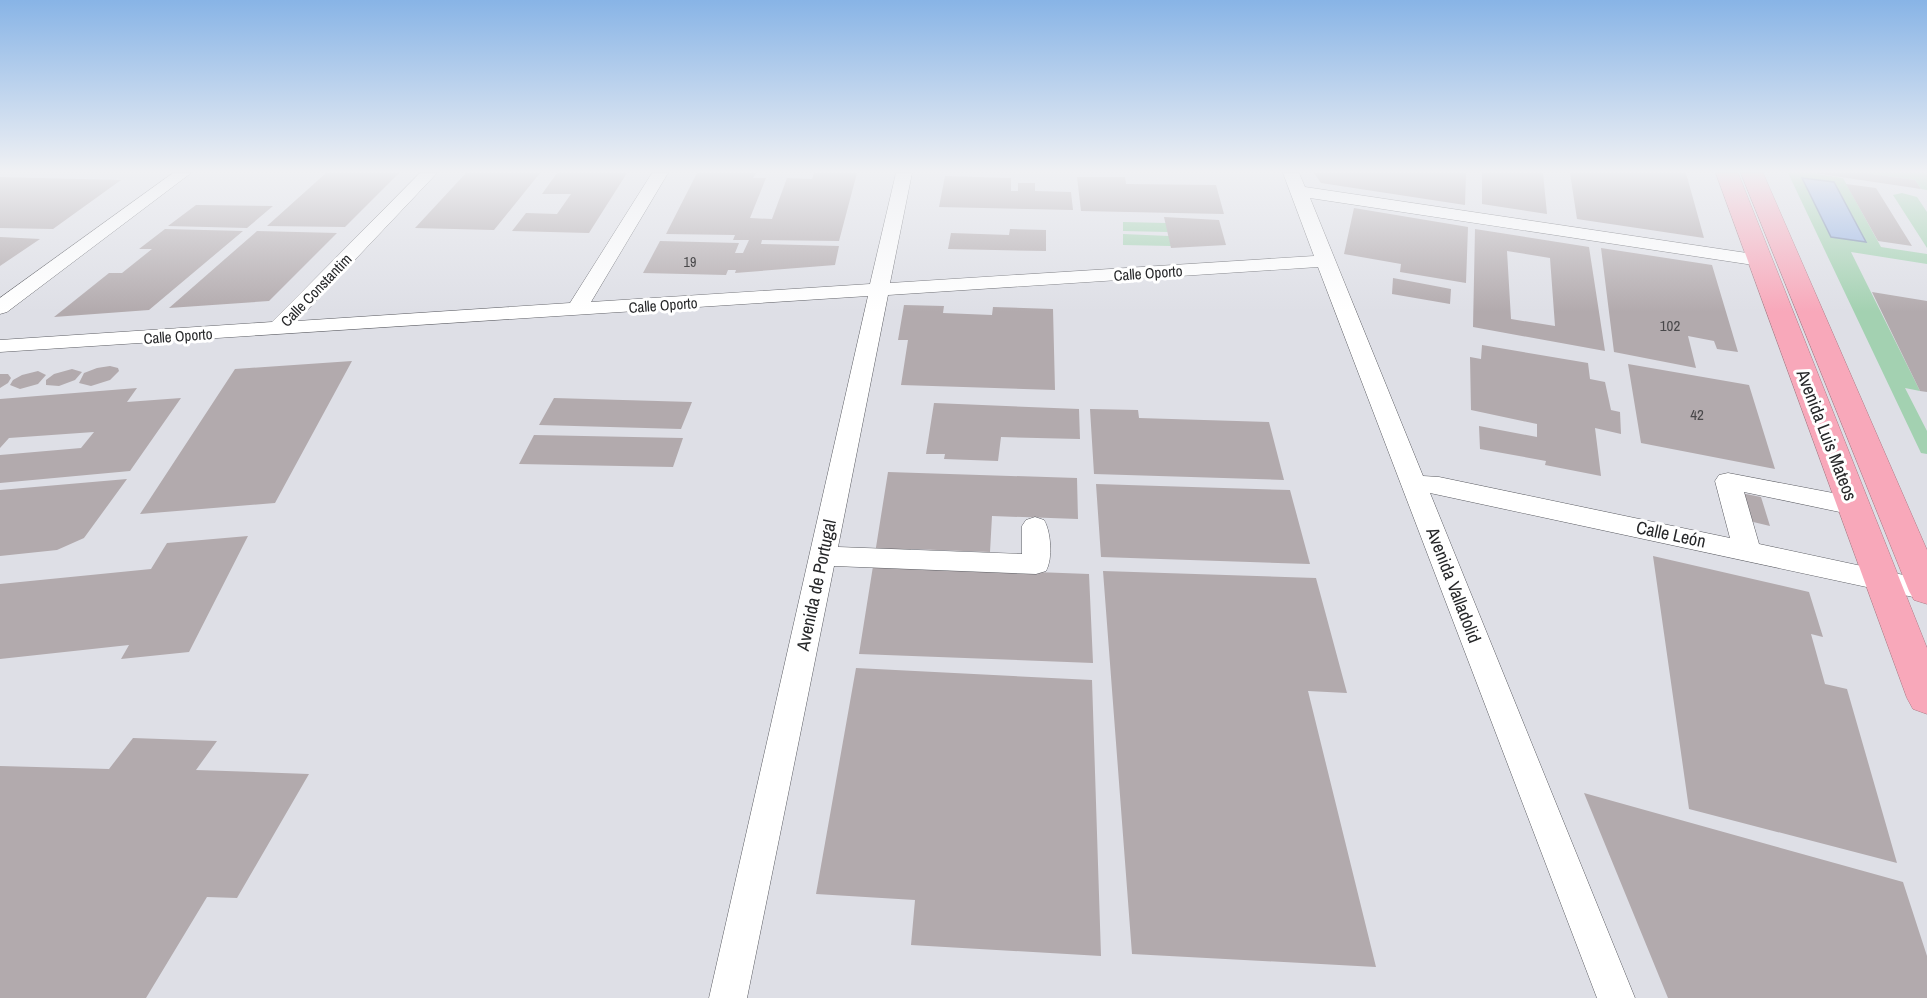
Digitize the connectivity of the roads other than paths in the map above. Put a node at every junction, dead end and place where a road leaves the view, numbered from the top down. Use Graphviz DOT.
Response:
graph roads {
  1 [pos="120,220"];
  2 [pos="384,220"];
  3 [pos="631,220"];
  4 [pos="894,220"];
  5 [pos="1309,220"];
  6 [pos="1518,220"];
  7 [pos="1745,220"];
  8 [pos="1772,220"];
  9 [pos="1760,260"];
  10 [pos="1326,261"];
  11 [pos="878,291"];
  12 [pos="0,308"];
  13 [pos="576,310"];
  14 [pos="277,329"];
  15 [pos="0,346"];
  16 [pos="1414,484"];
  17 [pos="1854,506"];
  18 [pos="1035,526"];
  19 [pos="1747,550"];
  20 [pos="822,556"];
  21 [pos="1882,580"];
  22 [pos="1927,590"];
  23 [pos="1927,698"];
  24 [pos="728,998"];
  25 [pos="1616,998"];
  1 -- 12 [label="street"];
  2 -- 14 [label="street, Calle Constantim"];
  3 -- 13 [label="street"];
  4 -- 11 [label="street, Avenida de Portugal"];
  5 -- 10 [label="street, Avenida Valladolid"];
  6 -- 9 [label="street"];
  7 -- 9 [label="highway, Avenida Luis Mateos"];
  8 -- 22 [label="highway, Avenida Luis Mateos"];
  9 -- 17 [label="highway, Avenida Luis Mateos"];
  10 -- 11 [label="street, Calle Oporto"];
  10 -- 16 [label="street, Avenida Valladolid"];
  11 -- 13 [label="street, Calle Oporto"];
  11 -- 20 [label="street, Avenida de Portugal"];
  13 -- 14 [label="street, Calle Oporto"];
  14 -- 15 [label="street, Calle Oporto"];
  16 -- 19 [label="street, Calle León"];
  16 -- 25 [label="street, Avenida Valladolid"];
  17 -- 19 [label="street"];
  17 -- 21 [label="highway, Avenida Luis Mateos"];
  18 -- 20 [label="street"];
  19 -- 21 [label="street, Calle León"];
  20 -- 24 [label="street, Avenida de Portugal"];
  21 -- 22 [label="street, Calle León"];
  21 -- 23 [label="highway, Avenida Luis Mateos"];
}
